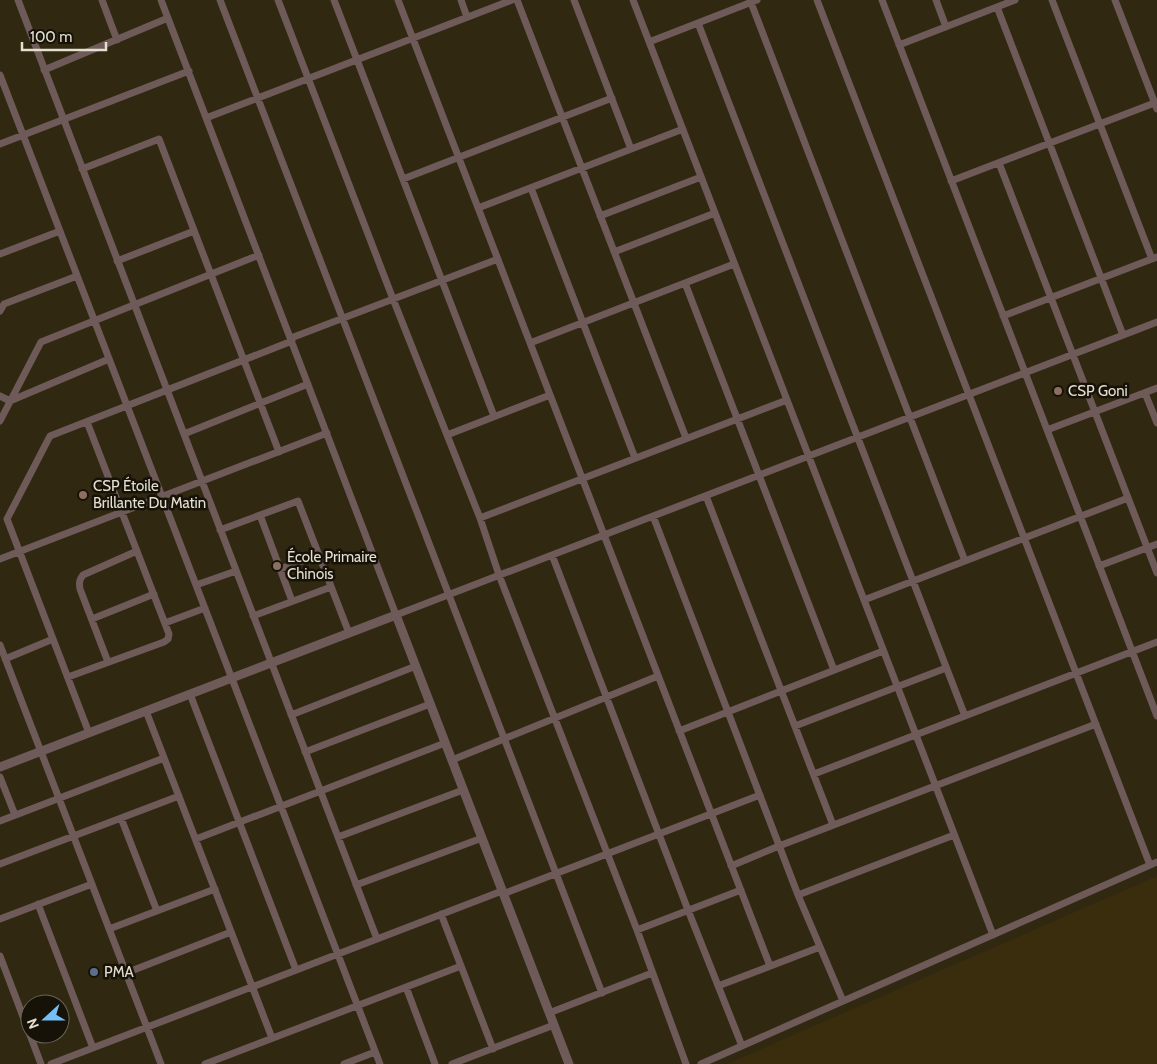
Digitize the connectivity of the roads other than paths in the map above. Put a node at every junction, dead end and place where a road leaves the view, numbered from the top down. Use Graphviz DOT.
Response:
graph roads {
  1 [pos="18,0"];
  2 [pos="102,0"];
  3 [pos="162,0"];
  4 [pos="220,0"];
  5 [pos="278,0"];
  6 [pos="334,0"];
  7 [pos="398,0"];
  8 [pos="461,0"];
  9 [pos="512,0"];
  10 [pos="517,0"];
  11 [pos="574,0"];
  12 [pos="633,0"];
  13 [pos="817,0"];
  14 [pos="882,0"];
  15 [pos="936,0"];
  16 [pos="1015,0"];
  17 [pos="1052,0"];
  18 [pos="1115,0"];
  19 [pos="752,1"];
  20 [pos="997,7"];
  21 [pos="467,17"];
  22 [pos="168,18"];
  23 [pos="698,23"];
  24 [pos="946,26"];
  25 [pos="413,38"];
  26 [pos="117,40"];
  27 [pos="649,42"];
  28 [pos="899,45"];
  29 [pos="357,60"];
  30 [pos="44,70"];
  31 [pos="189,72"];
  32 [pos="0,75"];
  33 [pos="308,78"];
  34 [pos="258,98"];
  35 [pos="612,98"];
  36 [pos="1156,105"];
  37 [pos="562,117"];
  38 [pos="206,118"];
  39 [pos="63,120"];
  40 [pos="1100,124"];
  41 [pos="683,129"];
  42 [pos="23,136"];
  43 [pos="0,144"];
  44 [pos="1050,144"];
  45 [pos="631,149"];
  46 [pos="459,157"];
  47 [pos="999,163"];
  48 [pos="582,168"];
  49 [pos="82,169"];
  50 [pos="701,177"];
  51 [pos="403,178"];
  52 [pos="951,181"];
  53 [pos="531,188"];
  54 [pos="478,208"];
  55 [pos="715,213"];
  56 [pos="600,216"];
  57 [pos="60,231"];
  58 [pos="194,231"];
  59 [pos="614,252"];
  60 [pos="0,254"];
  61 [pos="259,255"];
  62 [pos="1154,258"];
  63 [pos="498,259"];
  64 [pos="117,261"];
  65 [pos="734,264"];
  66 [pos="211,274"];
  67 [pos="77,276"];
  68 [pos="1102,279"];
  69 [pos="442,280"];
  70 [pos="685,283"];
  71 [pos="1051,298"];
  72 [pos="393,299"];
  73 [pos="634,303"];
  74 [pos="134,304"];
  75 [pos="0,311"];
  76 [pos="1003,316"];
  77 [pos="343,318"];
  78 [pos="94,320"];
  79 [pos="1157,322"];
  80 [pos="583,323"];
  81 [pos="1123,335"];
  82 [pos="291,340"];
  83 [pos="530,343"];
  84 [pos="1073,355"];
  85 [pos="109,359"];
  86 [pos="244,361"];
  87 [pos="1025,373"];
  88 [pos="308,384"];
  89 [pos="1157,388"];
  90 [pos="167,391"];
  91 [pos="1145,393"];
  92 [pos="550,395"];
  93 [pos="969,395"];
  94 [pos="0,396"];
  95 [pos="786,400"];
  96 [pos="10,401"];
  97 [pos="260,403"];
  98 [pos="127,406"];
  99 [pos="1095,412"];
  100 [pos="494,416"];
  101 [pos="910,417"];
  102 [pos="737,419"];
  103 [pos="0,421"];
  104 [pos="87,422"];
  105 [pos="1157,423"];
  106 [pos="1047,430"];
  107 [pos="327,433"];
  108 [pos="184,434"];
  109 [pos="447,435"];
  110 [pos="686,438"];
  111 [pos="857,438"];
  112 [pos="279,452"];
  113 [pos="808,456"];
  114 [pos="635,458"];
  115 [pos="759,476"];
  116 [pos="582,478"];
  117 [pos="202,481"];
  118 [pos="706,496"];
  119 [pos="162,497"];
  120 [pos="1128,498"];
  121 [pos="122,512"];
  122 [pos="260,515"];
  123 [pos="653,516"];
  124 [pos="1080,517"];
  125 [pos="480,518"];
  126 [pos="220,530"];
  127 [pos="604,535"];
  128 [pos="1024,538"];
  129 [pos="1157,544"];
  130 [pos="1147,547"];
  131 [pos="20,551"];
  132 [pos="137,551"];
  133 [pos="319,555"];
  134 [pos="552,555"];
  135 [pos="0,559"];
  136 [pos="965,561"];
  137 [pos="1099,566"];
  138 [pos="280,569"];
  139 [pos="236,570"];
  140 [pos="1157,573"];
  141 [pos="499,575"];
  142 [pos="912,581"];
  143 [pos="196,585"];
  144 [pos="331,587"];
  145 [pos="154,594"];
  146 [pos="449,595"];
  147 [pos="864,600"];
  148 [pos="292,601"];
  149 [pos="205,608"];
  150 [pos="396,615"];
  151 [pos="253,616"];
  152 [pos="92,619"];
  153 [pos="165,623"];
  154 [pos="349,633"];
  155 [pos="53,639"];
  156 [pos="1157,642"];
  157 [pos="0,645"];
  158 [pos="883,651"];
  159 [pos="1132,652"];
  160 [pos="5,660"];
  161 [pos="108,662"];
  162 [pos="271,663"];
  163 [pos="416,666"];
  164 [pos="946,668"];
  165 [pos="834,670"];
  166 [pos="1076,673"];
  167 [pos="658,676"];
  168 [pos="68,677"];
  169 [pos="232,678"];
  170 [pos="897,687"];
  171 [pos="781,690"];
  172 [pos="190,694"];
  173 [pos="606,697"];
  174 [pos="1154,702"];
  175 [pos="430,704"];
  176 [pos="146,711"];
  177 [pos="728,711"];
  178 [pos="291,715"];
  179 [pos="964,716"];
  180 [pos="1157,716"];
  181 [pos="554,718"];
  182 [pos="1096,724"];
  183 [pos="795,726"];
  184 [pos="679,731"];
  185 [pos="89,733"];
  186 [pos="916,735"];
  187 [pos="504,738"];
  188 [pos="445,743"];
  189 [pos="41,752"];
  190 [pos="305,752"];
  191 [pos="164,758"];
  192 [pos="452,760"];
  193 [pos="0,767"];
  194 [pos="814,774"];
  195 [pos="0,777"];
  196 [pos="935,786"];
  197 [pos="464,790"];
  198 [pos="320,791"];
  199 [pos="760,795"];
  200 [pos="179,796"];
  201 [pos="59,798"];
  202 [pos="281,806"];
  203 [pos="711,814"];
  204 [pos="15,815"];
  205 [pos="122,818"];
  206 [pos="0,821"];
  207 [pos="239,823"];
  208 [pos="833,825"];
  209 [pos="659,834"];
  210 [pos="954,835"];
  211 [pos="73,836"];
  212 [pos="338,837"];
  213 [pos="482,838"];
  214 [pos="196,839"];
  215 [pos="779,846"];
  216 [pos="608,854"];
  217 [pos="0,864"];
  218 [pos="1154,864"];
  219 [pos="732,866"];
  220 [pos="556,874"];
  221 [pos="92,884"];
  222 [pos="356,885"];
  223 [pos="215,889"];
  224 [pos="740,890"];
  225 [pos="503,892"];
  226 [pos="798,895"];
  227 [pos="38,904"];
  228 [pos="688,910"];
  229 [pos="157,911"];
  230 [pos="440,914"];
  231 [pos="0,919"];
  232 [pos="109,930"];
  233 [pos="637,930"];
  234 [pos="231,932"];
  235 [pos="992,935"];
  236 [pos="377,939"];
  237 [pos="820,946"];
  238 [pos="338,954"];
  239 [pos="0,956"];
  240 [pos="461,966"];
  241 [pos="770,966"];
  242 [pos="296,970"];
  243 [pos="3,972"];
  244 [pos="126,973"];
  245 [pos="652,973"];
  246 [pos="718,986"];
  247 [pos="252,987"];
  248 [pos="406,987"];
  249 [pos="602,993"];
  250 [pos="843,1001"];
  251 [pos="358,1006"];
  252 [pos="549,1013"];
  253 [pos="554,1025"];
  254 [pos="147,1027"];
  255 [pos="272,1038"];
  256 [pos="742,1046"];
  257 [pos="93,1048"];
  258 [pos="493,1049"];
  259 [pos="375,1052"];
  260 [pos="216,1062"];
  261 [pos="41,1064"];
  262 [pos="51,1064"];
  263 [pos="161,1064"];
  264 [pos="205,1064"];
  265 [pos="344,1064"];
  266 [pos="380,1064"];
  267 [pos="435,1064"];
  268 [pos="452,1064"];
  269 [pos="569,1064"];
  270 [pos="686,1064"];
  271 [pos="701,1064"];
  1 -- 30 [label="street"];
  2 -- 26 [label="street"];
  3 -- 22 [label="street"];
  4 -- 34 [label="street"];
  5 -- 33 [label="street"];
  6 -- 29 [label="street"];
  7 -- 25 [label="street"];
  8 -- 21 [label="street"];
  9 -- 21 [label="street"];
  10 -- 37 [label="street"];
  11 -- 35 [label="street"];
  12 -- 27 [label="street"];
  13 -- 93 [label="street"];
  14 -- 28 [label="street"];
  15 -- 24 [label="street"];
  16 -- 20 [label="street"];
  17 -- 40 [label="street"];
  18 -- 36 [label="street"];
  19 -- 23 [label="street"];
  19 -- 101 [label="street"];
  20 -- 24 [label="street"];
  20 -- 44 [label="street"];
  21 -- 25 [label="street"];
  22 -- 26 [label="street"];
  22 -- 31 [label="street"];
  23 -- 27 [label="street"];
  23 -- 111 [label="street"];
  24 -- 28 [label="street"];
  25 -- 29 [label="street"];
  25 -- 46 [label="street"];
  26 -- 30 [label="street"];
  27 -- 41 [label="street"];
  28 -- 52 [label="street"];
  29 -- 33 [label="street"];
  29 -- 51 [label="street"];
  30 -- 39 [label="street"];
  31 -- 38 [label="street"];
  31 -- 39 [label="street"];
  32 -- 42 [label="street"];
  33 -- 34 [label="street"];
  33 -- 72 [label="street"];
  34 -- 38 [label="street"];
  34 -- 77 [label="street"];
  35 -- 37 [label="street"];
  35 -- 45 [label="street"];
  36 -- 40 [label="street"];
  37 -- 46 [label="street"];
  37 -- 48 [label="street"];
  38 -- 61 [label="street"];
  39 -- 42 [label="street"];
  39 -- 49 [label="street"];
  40 -- 44 [label="street"];
  40 -- 62 [label="street"];
  41 -- 45 [label="street"];
  41 -- 50 [label="street"];
  42 -- 43 [label="street"];
  42 -- 57 [label="street"];
  44 -- 47 [label="street"];
  44 -- 68 [label="street"];
  45 -- 48 [label="street"];
  46 -- 51 [label="street"];
  46 -- 54 [label="street"];
  47 -- 52 [label="street"];
  47 -- 71 [label="street"];
  48 -- 53 [label="street"];
  48 -- 56 [label="street"];
  49 -- 58 [label="street"];
  49 -- 64 [label="street"];
  50 -- 55 [label="street"];
  50 -- 56 [label="street"];
  51 -- 69 [label="street"];
  52 -- 76 [label="street"];
  53 -- 54 [label="street"];
  53 -- 80 [label="street"];
  54 -- 63 [label="street"];
  55 -- 59 [label="street"];
  55 -- 65 [label="street"];
  56 -- 59 [label="street"];
  57 -- 60 [label="street"];
  57 -- 67 [label="street"];
  58 -- 64 [label="street"];
  58 -- 66 [label="street"];
  59 -- 73 [label="street"];
  61 -- 66 [label="street"];
  61 -- 82 [label="street"];
  62 -- 68 [label="street"];
  63 -- 69 [label="street"];
  63 -- 83 [label="street"];
  64 -- 74 [label="street"];
  65 -- 70 [label="street"];
  65 -- 95 [label="street"];
  66 -- 74 [label="street"];
  66 -- 86 [label="street"];
  67 -- 75 [label="street"];
  67 -- 78 [label="street"];
  68 -- 71 [label="street"];
  68 -- 81 [label="street"];
  69 -- 72 [label="street"];
  69 -- 100 [label="street"];
  70 -- 73 [label="street"];
  70 -- 102 [label="street"];
  71 -- 76 [label="street"];
  71 -- 84 [label="street"];
  72 -- 77 [label="street"];
  72 -- 109 [label="street"];
  73 -- 80 [label="street"];
  73 -- 110 [label="street"];
  74 -- 78 [label="street"];
  74 -- 90 [label="street"];
  76 -- 87 [label="street"];
  77 -- 82 [label="street"];
  77 -- 146 [label="street"];
  78 -- 85 [label="street"];
  78 -- 96 [label="street"];
  79 -- 81 [label="street"];
  80 -- 83 [label="street"];
  80 -- 114 [label="street"];
  81 -- 84 [label="street"];
  82 -- 86 [label="street"];
  82 -- 88 [label="street"];
  83 -- 92 [label="street"];
  84 -- 87 [label="street"];
  84 -- 99 [label="street"];
  85 -- 96 [label="street"];
  85 -- 98 [label="street"];
  86 -- 90 [label="street"];
  86 -- 97 [label="street"];
  87 -- 93 [label="street"];
  87 -- 106 [label="street"];
  88 -- 97 [label="street"];
  88 -- 107 [label="street"];
  89 -- 91 [label="street"];
  90 -- 98 [label="street"];
  90 -- 108 [label="street"];
  91 -- 99 [label="street"];
  91 -- 105 [label="street"];
  92 -- 100 [label="street"];
  92 -- 116 [label="street"];
  93 -- 101 [label="street"];
  93 -- 128 [label="street"];
  94 -- 96 [label="street"];
  95 -- 102 [label="street"];
  95 -- 113 [label="street"];
  96 -- 103 [label="street"];
  97 -- 108 [label="street"];
  97 -- 112 [label="street"];
  98 -- 104 [label="street"];
  98 -- 119 [label="street"];
  99 -- 106 [label="street"];
  99 -- 120 [label="street"];
  100 -- 109 [label="street"];
  101 -- 111 [label="street"];
  101 -- 136 [label="street"];
  102 -- 110 [label="street"];
  102 -- 115 [label="street"];
  104 -- 121 [label="street"];
  104 -- 131 [label="street"];
  106 -- 124 [label="street"];
  107 -- 112 [label="street"];
  107 -- 150 [label="street"];
  108 -- 117 [label="street"];
  109 -- 125 [label="street"];
  110 -- 114 [label="street"];
  111 -- 113 [label="street"];
  111 -- 142 [label="street"];
  112 -- 117 [label="street"];
  113 -- 115 [label="street"];
  113 -- 147 [label="street"];
  114 -- 116 [label="street"];
  115 -- 118 [label="street"];
  115 -- 165 [label="street"];
  116 -- 125 [label="street"];
  116 -- 127 [label="street"];
  117 -- 119 [label="street"];
  117 -- 126 [label="street"];
  118 -- 123 [label="street"];
  118 -- 171 [label="street"];
  119 -- 121 [label="street"];
  119 -- 143 [label="street"];
  120 -- 124 [label="street"];
  120 -- 130 [label="street"];
  121 -- 131 [label="street"];
  121 -- 132 [label="street"];
  122 -- 126 [label="street"];
  122 -- 133 [label="street"];
  122 -- 138 [label="street"];
  123 -- 127 [label="street"];
  123 -- 177 [label="street"];
  124 -- 128 [label="street"];
  124 -- 137 [label="street"];
  125 -- 141 [label="street"];
  126 -- 139 [label="street"];
  127 -- 134 [label="street"];
  127 -- 167 [label="street"];
  128 -- 136 [label="street"];
  128 -- 166 [label="street"];
  129 -- 130 [label="street"];
  130 -- 137 [label="street"];
  130 -- 140 [label="street"];
  131 -- 135 [label="street"];
  131 -- 155 [label="street"];
  132 -- 145 [label="street"];
  132 -- 152 [label="street"];
  133 -- 138 [label="street"];
  133 -- 144 [label="street"];
  134 -- 141 [label="street"];
  134 -- 173 [label="street"];
  136 -- 142 [label="street"];
  137 -- 159 [label="street"];
  138 -- 148 [label="street"];
  139 -- 143 [label="street"];
  139 -- 151 [label="street"];
  141 -- 146 [label="street"];
  141 -- 181 [label="street"];
  142 -- 147 [label="street"];
  142 -- 164 [label="street"];
  143 -- 149 [label="street"];
  144 -- 148 [label="street"];
  144 -- 154 [label="street"];
  145 -- 152 [label="street"];
  145 -- 153 [label="street"];
  146 -- 150 [label="street"];
  146 -- 187 [label="street"];
  147 -- 158 [label="street"];
  148 -- 151 [label="street"];
  149 -- 153 [label="street"];
  149 -- 169 [label="street"];
  150 -- 154 [label="street"];
  150 -- 163 [label="street"];
  151 -- 162 [label="street"];
  152 -- 161 [label="street"];
  153 -- 161 [label="street"];
  154 -- 162 [label="street"];
  155 -- 160 [label="street"];
  155 -- 168 [label="street"];
  156 -- 159 [label="street"];
  157 -- 160 [label="street"];
  158 -- 165 [label="street"];
  158 -- 170 [label="street"];
  159 -- 166 [label="street"];
  159 -- 174 [label="street"];
  160 -- 189 [label="street"];
  161 -- 168 [label="street"];
  162 -- 169 [label="street"];
  162 -- 178 [label="street"];
  163 -- 175 [label="street"];
  163 -- 178 [label="street"];
  164 -- 170 [label="street"];
  164 -- 179 [label="street"];
  165 -- 171 [label="street"];
  166 -- 179 [label="street"];
  166 -- 182 [label="street"];
  167 -- 173 [label="street"];
  167 -- 184 [label="street"];
  168 -- 185 [label="street"];
  169 -- 172 [label="street"];
  169 -- 202 [label="street"];
  170 -- 183 [label="street"];
  170 -- 186 [label="street"];
  171 -- 177 [label="street"];
  171 -- 183 [label="street"];
  172 -- 176 [label="street"];
  172 -- 207 [label="street"];
  173 -- 181 [label="street"];
  173 -- 209 [label="street"];
  174 -- 180 [label="street"];
  175 -- 188 [label="street"];
  175 -- 190 [label="street"];
  176 -- 185 [label="street"];
  176 -- 191 [label="street"];
  177 -- 184 [label="street"];
  177 -- 199 [label="street"];
  178 -- 190 [label="street"];
  179 -- 186 [label="street"];
  181 -- 187 [label="street"];
  181 -- 216 [label="street"];
  182 -- 196 [label="street"];
  182 -- 218 [label="street"];
  183 -- 194 [label="street"];
  184 -- 203 [label="street"];
  185 -- 189 [label="street"];
  186 -- 194 [label="street"];
  186 -- 196 [label="street"];
  187 -- 192 [label="street"];
  187 -- 220 [label="street"];
  188 -- 192 [label="street"];
  188 -- 198 [label="street"];
  189 -- 193 [label="street"];
  189 -- 201 [label="street"];
  190 -- 198 [label="street"];
  191 -- 200 [label="street"];
  191 -- 201 [label="street"];
  192 -- 197 [label="street"];
  194 -- 208 [label="street"];
  195 -- 204 [label="street"];
  196 -- 208 [label="street"];
  196 -- 210 [label="street"];
  197 -- 212 [label="street"];
  197 -- 213 [label="street"];
  198 -- 202 [label="street"];
  198 -- 212 [label="street"];
  199 -- 203 [label="street"];
  199 -- 215 [label="street"];
  200 -- 205 [label="street"];
  200 -- 214 [label="street"];
  201 -- 204 [label="street"];
  201 -- 211 [label="street"];
  202 -- 207 [label="street"];
  202 -- 238 [label="street"];
  203 -- 209 [label="street"];
  203 -- 219 [label="street"];
  204 -- 206 [label="street"];
  205 -- 211 [label="street"];
  205 -- 229 [label="street"];
  207 -- 214 [label="street"];
  207 -- 242 [label="street"];
  208 -- 215 [label="street"];
  209 -- 216 [label="street"];
  209 -- 228 [label="street"];
  210 -- 226 [label="street"];
  210 -- 235 [label="street"];
  211 -- 217 [label="street"];
  211 -- 221 [label="street"];
  212 -- 222 [label="street"];
  213 -- 222 [label="street"];
  213 -- 225 [label="street"];
  214 -- 223 [label="street"];
  215 -- 219 [label="street"];
  215 -- 226 [label="street"];
  216 -- 220 [label="street"];
  216 -- 233 [label="street"];
  218 -- 235 [label="street"];
  219 -- 224 [label="street"];
  220 -- 225 [label="street"];
  220 -- 249 [label="street"];
  221 -- 227 [label="street"];
  221 -- 232 [label="street"];
  222 -- 236 [label="street"];
  223 -- 229 [label="street"];
  223 -- 234 [label="street"];
  224 -- 228 [label="street"];
  224 -- 241 [label="street"];
  225 -- 230 [label="street"];
  225 -- 252 [label="street"];
  226 -- 237 [label="street"];
  227 -- 231 [label="street"];
  227 -- 257 [label="street"];
  228 -- 233 [label="street"];
  228 -- 246 [label="street"];
  229 -- 232 [label="street"];
  230 -- 236 [label="street"];
  230 -- 240 [label="street"];
  232 -- 244 [label="street"];
  233 -- 245 [label="street"];
  234 -- 244 [label="street"];
  234 -- 247 [label="street"];
  235 -- 250 [label="street"];
  236 -- 238 [label="street"];
  237 -- 241 [label="street"];
  237 -- 250 [label="street"];
  238 -- 242 [label="street"];
  238 -- 251 [label="street"];
  239 -- 243 [label="street"];
  240 -- 248 [label="street"];
  240 -- 258 [label="street"];
  241 -- 246 [label="street"];
  242 -- 247 [label="street"];
  243 -- 261 [label="street"];
  244 -- 254 [label="street"];
  245 -- 249 [label="street"];
  245 -- 270 [label="street"];
  246 -- 256 [label="street"];
  247 -- 254 [label="street"];
  247 -- 255 [label="street"];
  248 -- 251 [label="street"];
  248 -- 267 [label="street"];
  249 -- 252 [label="street"];
  250 -- 256 [label="street"];
  251 -- 255 [label="street"];
  251 -- 259 [label="street"];
  252 -- 253 [label="street"];
  253 -- 258 [label="street"];
  253 -- 269 [label="street"];
  254 -- 257 [label="street"];
  254 -- 263 [label="street"];
  255 -- 260 [label="street"];
  256 -- 271 [label="street"];
  257 -- 262 [label="street"];
  258 -- 268 [label="street"];
  259 -- 265 [label="street"];
  259 -- 266 [label="street"];
  260 -- 264 [label="street"];
}
